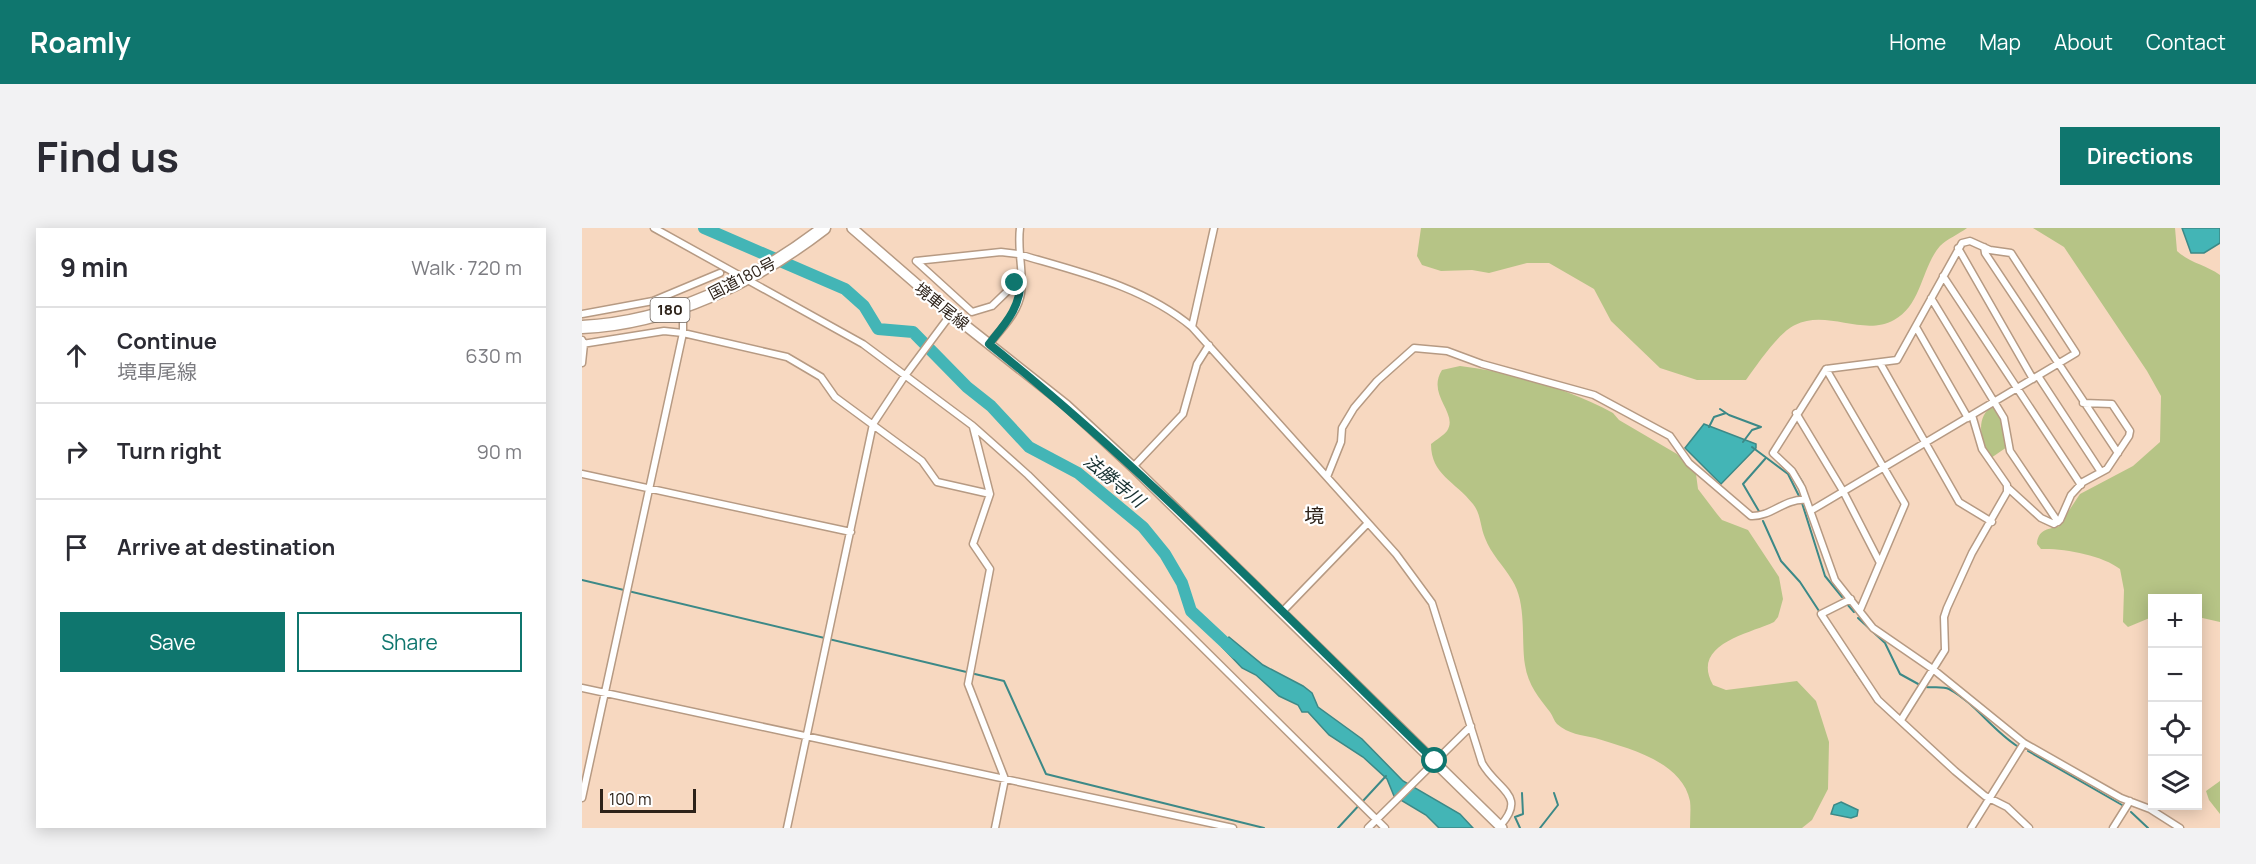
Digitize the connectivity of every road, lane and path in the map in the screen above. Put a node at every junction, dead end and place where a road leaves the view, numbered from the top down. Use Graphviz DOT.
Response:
graph roads {
  1 [pos="654,228"];
  2 [pos="852,228"];
  3 [pos="1020,228"];
  4 [pos="1214,228"];
  5 [pos="824,229"];
  6 [pos="1983,247"];
  7 [pos="1958,248"];
  8 [pos="1018,254"];
  9 [pos="720,273"];
  10 [pos="1943,276"];
  11 [pos="749,277"];
  12 [pos="1021,278"];
  13 [pos="675,294"];
  14 [pos="1931,298"];
  15 [pos="678,302"];
  16 [pos="582,314"];
  17 [pos="951,314"];
  18 [pos="683,315"];
  19 [pos="582,327"];
  20 [pos="1192,327"];
  21 [pos="1916,327"];
  22 [pos="683,333"];
  23 [pos="583,343"];
  24 [pos="989,344"];
  25 [pos="1209,345"];
  26 [pos="582,363"];
  27 [pos="1880,363"];
  28 [pos="2057,364"];
  29 [pos="1826,369"];
  30 [pos="904,377"];
  31 [pos="2036,377"];
  32 [pos="2018,388"];
  33 [pos="1993,402"];
  34 [pos="2083,403"];
  35 [pos="1796,413"];
  36 [pos="1970,416"];
  37 [pos="873,424"];
  38 [pos="973,426"];
  39 [pos="1926,442"];
  40 [pos="2118,453"];
  41 [pos="1133,467"];
  42 [pos="1884,467"];
  43 [pos="2101,472"];
  44 [pos="582,474"];
  45 [pos="1327,477"];
  46 [pos="2081,485"];
  47 [pos="649,488"];
  48 [pos="2007,488"];
  49 [pos="1843,491"];
  50 [pos="990,494"];
  51 [pos="1806,500"];
  52 [pos="1812,510"];
  53 [pos="1992,522"];
  54 [pos="2058,522"];
  55 [pos="1368,523"];
  56 [pos="851,532"];
  57 [pos="1880,563"];
  58 [pos="1851,599"];
  59 [pos="1860,610"];
  60 [pos="1282,612"];
  61 [pos="1935,670"];
  62 [pos="582,688"];
  63 [pos="605,693"];
  64 [pos="1901,720"];
  65 [pos="1471,726"];
  66 [pos="807,735"];
  67 [pos="2024,743"];
  68 [pos="1435,761"];
  69 [pos="1005,779"];
  70 [pos="582,798"];
  71 [pos="1989,799"];
  72 [pos="2130,801"];
  73 [pos="1378,817"];
  74 [pos="1501,827"];
  75 [pos="787,828"];
  76 [pos="995,828"];
  77 [pos="1233,828"];
  78 [pos="1368,828"];
  79 [pos="1385,828"];
  80 [pos="1971,828"];
  81 [pos="2029,828"];
  82 [pos="2113,828"];
  83 [pos="2180,828"];
  1 -- 11 [label="street"];
  2 -- 17 [label="main road, 境車尾線"];
  3 -- 8 [label="street"];
  4 -- 20 [label="street"];
  5 -- 11 [label="highway, 国道180号 / 180"];
  6 -- 7 [label="street"];
  6 -- 28 [label="street"];
  6 -- 28 [label="street"];
  7 -- 10 [label="street"];
  7 -- 31 [label="street"];
  8 -- 12 [label="street"];
  8 -- 12 [label="street"];
  8 -- 20 [label="street"];
  9 -- 13 [label="street"];
  10 -- 14 [label="street"];
  10 -- 32 [label="street"];
  11 -- 19 [label="highway, 国道180号 / 180"];
  11 -- 30 [label="street"];
  12 -- 24 [label="street"];
  13 -- 15 [label="street"];
  13 -- 16 [label="street"];
  14 -- 21 [label="street"];
  14 -- 33 [label="street"];
  17 -- 24 [label="main road, 境車尾線"];
  17 -- 30 [label="street"];
  18 -- 22 [label="street"];
  20 -- 25 [label="street"];
  21 -- 27 [label="street"];
  21 -- 36 [label="street"];
  22 -- 23 [label="street"];
  22 -- 37 [label="street"];
  22 -- 47 [label="street"];
  23 -- 26 [label="street"];
  24 -- 41 [label="main road, 境車尾線"];
  25 -- 41 [label="street"];
  25 -- 45 [label="street"];
  27 -- 29 [label="street"];
  27 -- 39 [label="street"];
  28 -- 31 [label="street"];
  28 -- 34 [label="street"];
  29 -- 35 [label="street"];
  29 -- 42 [label="street"];
  30 -- 37 [label="street"];
  30 -- 38 [label="street"];
  31 -- 32 [label="street"];
  31 -- 43 [label="street"];
  32 -- 33 [label="street"];
  32 -- 46 [label="street"];
  33 -- 36 [label="street"];
  33 -- 54 [label="street"];
  34 -- 40 [label="street"];
  34 -- 40 [label="street"];
  35 -- 49 [label="street"];
  35 -- 51 [label="street"];
  36 -- 39 [label="street"];
  36 -- 48 [label="street"];
  37 -- 50 [label="street"];
  37 -- 56 [label="street"];
  38 -- 50 [label="street"];
  38 -- 73 [label="street"];
  39 -- 42 [label="street"];
  39 -- 53 [label="street"];
  40 -- 43 [label="street"];
  41 -- 60 [label="main road, 境車尾線"];
  42 -- 49 [label="street"];
  42 -- 57 [label="street"];
  43 -- 46 [label="street"];
  44 -- 47 [label="street"];
  45 -- 51 [label="street"];
  45 -- 55 [label="street"];
  46 -- 54 [label="street"];
  47 -- 56 [label="street"];
  47 -- 63 [label="street"];
  48 -- 53 [label="street"];
  48 -- 54 [label="street"];
  49 -- 52 [label="street"];
  49 -- 57 [label="street"];
  50 -- 69 [label="street"];
  51 -- 52 [label="street"];
  52 -- 58 [label="street"];
  53 -- 61 [label="street"];
  55 -- 60 [label="street"];
  55 -- 65 [label="street"];
  56 -- 66 [label="street"];
  57 -- 59 [label="street"];
  58 -- 59 [label="street"];
  58 -- 64 [label="street"];
  59 -- 61 [label="street"];
  60 -- 68 [label="main road, 境車尾線"];
  61 -- 64 [label="street"];
  61 -- 67 [label="street"];
  62 -- 63 [label="street"];
  63 -- 66 [label="street"];
  63 -- 70 [label="street"];
  64 -- 71 [label="street"];
  65 -- 68 [label="street"];
  65 -- 74 [label="street"];
  66 -- 69 [label="street"];
  66 -- 75 [label="street"];
  67 -- 71 [label="street"];
  67 -- 72 [label="street"];
  68 -- 73 [label="street"];
  68 -- 74 [label="main road, 境車尾線"];
  69 -- 76 [label="street"];
  69 -- 77 [label="street"];
  71 -- 80 [label="street"];
  71 -- 81 [label="street"];
  72 -- 82 [label="street"];
  72 -- 83 [label="street"];
  73 -- 78 [label="street"];
  73 -- 79 [label="street"];
}
